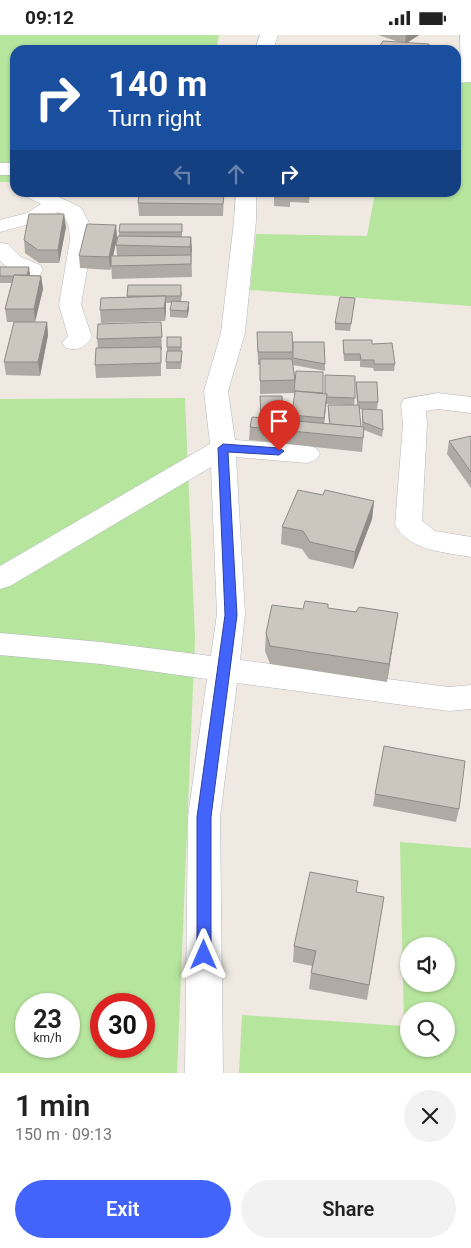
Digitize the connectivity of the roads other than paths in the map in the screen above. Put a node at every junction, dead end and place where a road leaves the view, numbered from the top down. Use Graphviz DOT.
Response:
graph roads {
  1 [pos="468,35"];
  2 [pos="461,78"];
  3 [pos="42,197"];
  4 [pos="246,197"];
  5 [pos="56,204"];
  6 [pos="0,226"];
  7 [pos="0,249"];
  8 [pos="32,270"];
  9 [pos="74,343"];
  10 [pos="471,405"];
  11 [pos="223,448"];
  12 [pos="307,454"];
  13 [pos="471,547"];
  14 [pos="0,579"];
  15 [pos="0,644"];
  16 [pos="224,669"];
  17 [pos="471,697"];
  18 [pos="204,1073"];
  1 -- 2 [label="street"];
  3 -- 5 [label="street"];
  4 -- 11 [label="street"];
  5 -- 6 [label="street"];
  5 -- 9 [label="street"];
  7 -- 8 [label="street"];
  10 -- 13 [label="street"];
  11 -- 12 [label="street"];
  11 -- 14 [label="street"];
  11 -- 16 [label="street"];
  15 -- 16 [label="street"];
  16 -- 17 [label="street"];
  16 -- 18 [label="street"];
}
